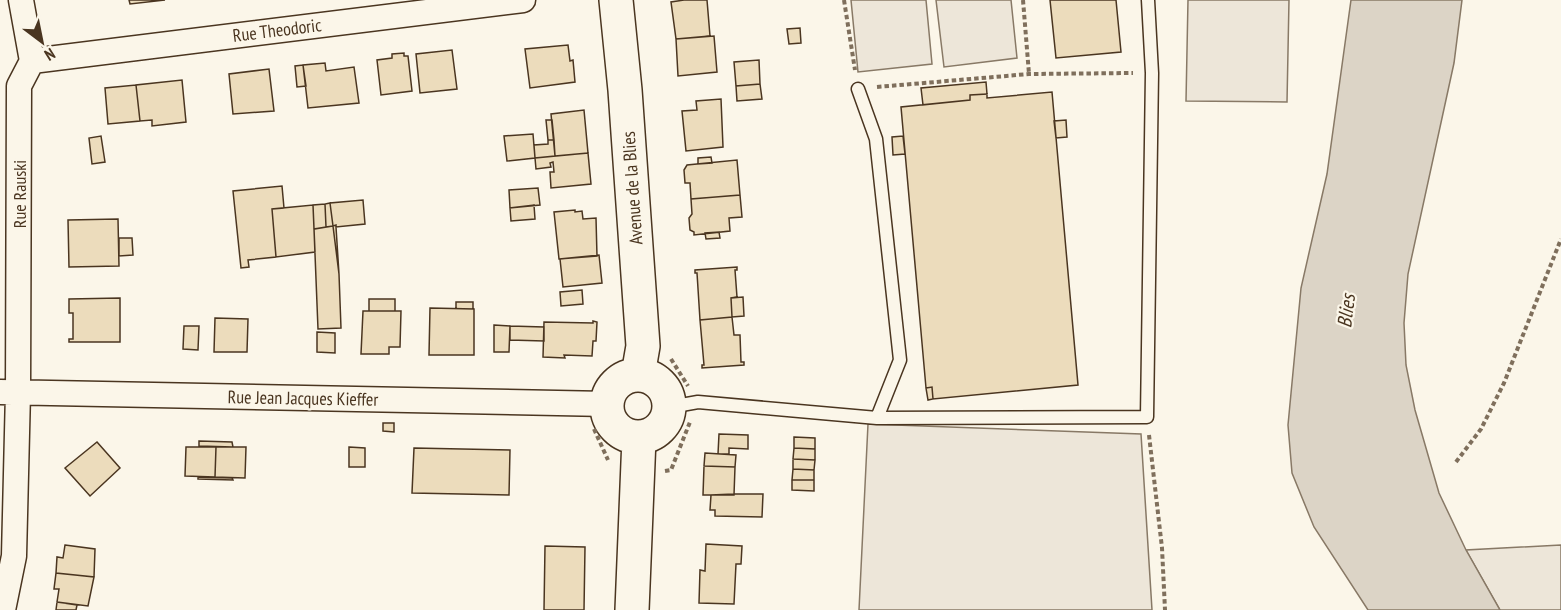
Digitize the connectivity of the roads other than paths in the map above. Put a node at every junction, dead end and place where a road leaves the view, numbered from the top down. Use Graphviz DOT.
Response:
graph roads {
  1 [pos="21,0"];
  2 [pos="523,0"];
  3 [pos="616,0"];
  4 [pos="1148,0"];
  5 [pos="32,61"];
  6 [pos="858,89"];
  7 [pos="638,375"];
  8 [pos="9,392"];
  9 [pos="607,404"];
  10 [pos="670,407"];
  11 [pos="877,418"];
  12 [pos="639,438"];
  13 [pos="3,610"];
  14 [pos="632,610"];
  1 -- 5 [label="street"];
  2 -- 5 [label="street, Rue Theodoric"];
  3 -- 7 [label="main road, Avenue de la Blies"];
  4 -- 11 [label="lane"];
  5 -- 8 [label="street, Rue Rauski"];
  6 -- 11 [label="lane"];
  7 -- 9 [label="main road"];
  7 -- 10 [label="main road"];
  8 -- 9 [label="street, Rue Jean Jacques Kieffer"];
  8 -- 13 [label="street, Rue Rauski"];
  9 -- 12 [label="main road"];
  10 -- 11 [label="lane"];
  10 -- 12 [label="main road"];
  12 -- 14 [label="main road"];
}
